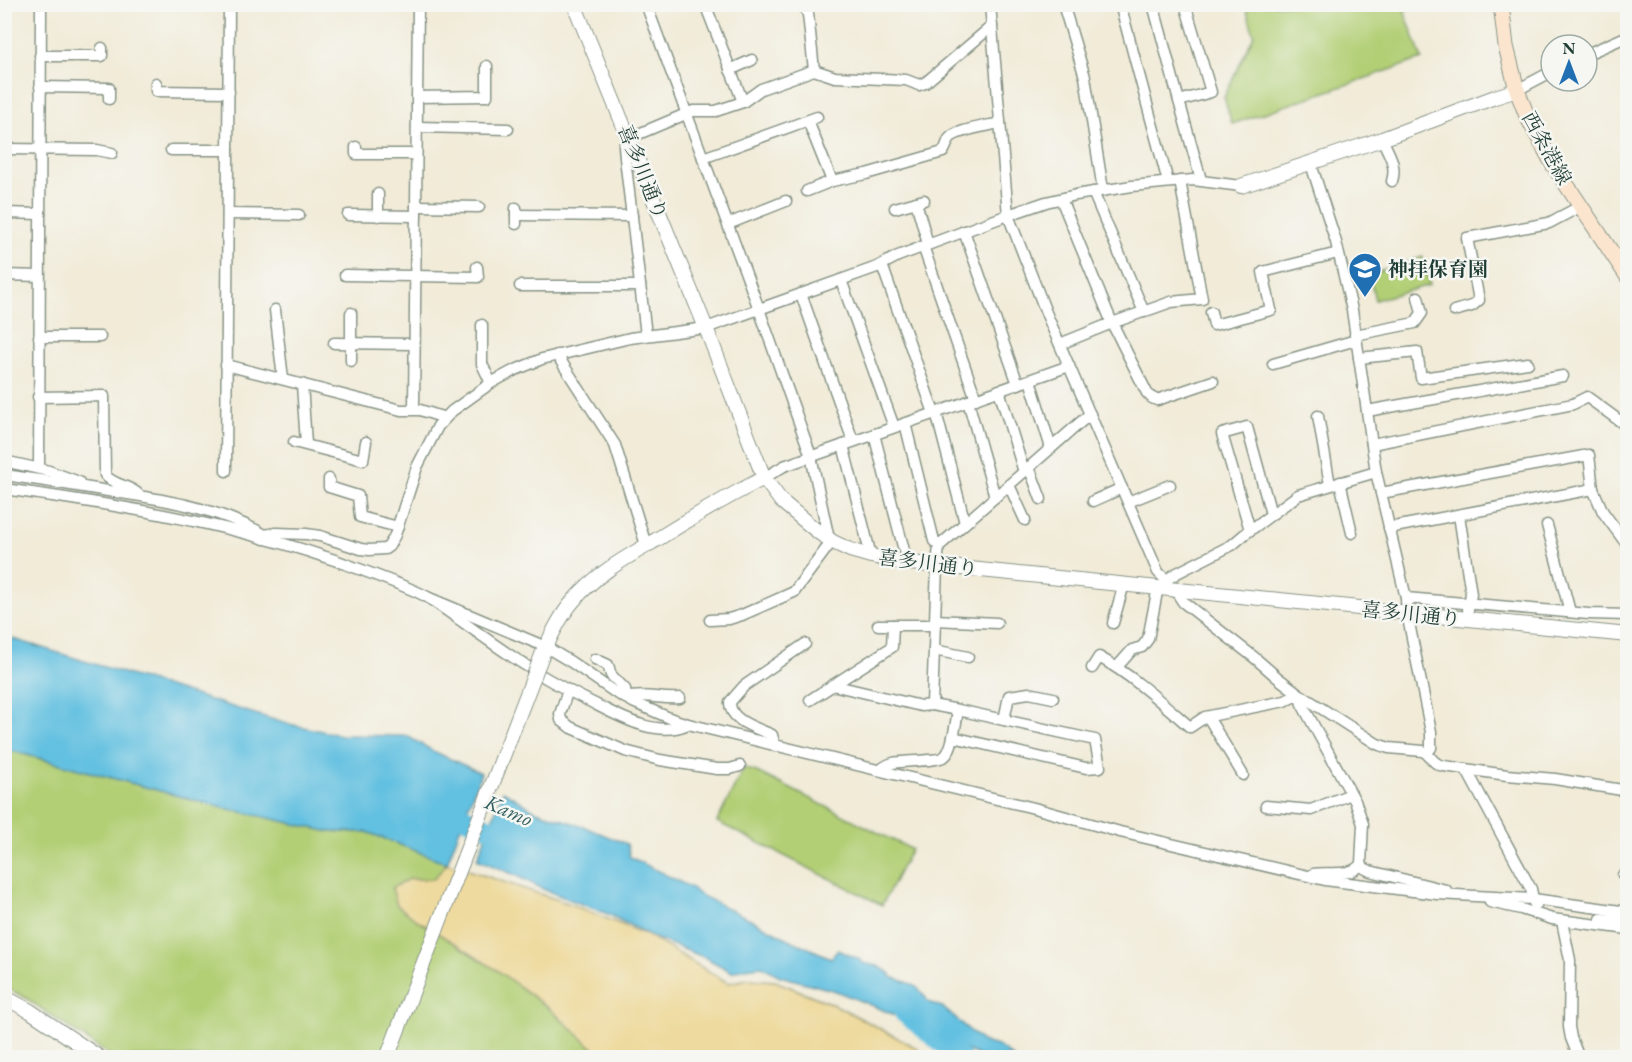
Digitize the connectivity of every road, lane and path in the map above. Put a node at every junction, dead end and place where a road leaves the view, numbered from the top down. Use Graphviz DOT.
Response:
graph roads {
  1 [pos="41,4"];
  2 [pos="229,4"];
  3 [pos="418,4"];
  4 [pos="574,4"];
  5 [pos="646,4"];
  6 [pos="705,4"];
  7 [pos="802,4"];
  8 [pos="990,4"];
  9 [pos="1063,4"];
  10 [pos="1120,4"];
  11 [pos="1153,4"];
  12 [pos="1185,4"];
  13 [pos="1502,4"];
  14 [pos="992,26"];
  15 [pos="1628,36"];
  16 [pos="102,48"];
  17 [pos="1599,49"];
  18 [pos="40,56"];
  19 [pos="752,60"];
  20 [pos="487,66"];
  21 [pos="730,70"];
  22 [pos="814,70"];
  23 [pos="1539,78"];
  24 [pos="156,83"];
  25 [pos="40,87"];
  26 [pos="1517,90"];
  27 [pos="229,92"];
  28 [pos="417,97"];
  29 [pos="109,99"];
  30 [pos="1179,101"];
  31 [pos="743,102"];
  32 [pos="687,113"];
  33 [pos="1000,123"];
  34 [pos="417,127"];
  35 [pos="508,129"];
  36 [pos="628,138"];
  37 [pos="1382,139"];
  38 [pos="356,147"];
  39 [pos="4,148"];
  40 [pos="40,149"];
  41 [pos="171,150"];
  42 [pos="228,150"];
  43 [pos="112,153"];
  44 [pos="416,154"];
  45 [pos="703,158"];
  46 [pos="1311,164"];
  47 [pos="1201,180"];
  48 [pos="832,181"];
  49 [pos="1174,181"];
  50 [pos="1392,181"];
  51 [pos="1241,186"];
  52 [pos="807,191"];
  53 [pos="1098,191"];
  54 [pos="378,194"];
  55 [pos="1061,199"];
  56 [pos="786,201"];
  57 [pos="1581,206"];
  58 [pos="479,207"];
  59 [pos="896,208"];
  60 [pos="416,211"];
  61 [pos="4,213"];
  62 [pos="39,214"];
  63 [pos="228,214"];
  64 [pos="299,215"];
  65 [pos="348,215"];
  66 [pos="1008,215"];
  67 [pos="378,216"];
  68 [pos="516,216"];
  69 [pos="632,216"];
  70 [pos="728,224"];
  71 [pos="964,231"];
  72 [pos="926,245"];
  73 [pos="1338,253"];
  74 [pos="1621,255"];
  75 [pos="882,265"];
  76 [pos="477,267"];
  77 [pos="4,275"];
  78 [pos="345,275"];
  79 [pos="39,276"];
  80 [pos="415,276"];
  81 [pos="1628,277"];
  82 [pos="841,280"];
  83 [pos="520,286"];
  84 [pos="640,286"];
  85 [pos="801,294"];
  86 [pos="1418,297"];
  87 [pos="759,309"];
  88 [pos="275,310"];
  89 [pos="1454,311"];
  90 [pos="1144,312"];
  91 [pos="1211,312"];
  92 [pos="351,313"];
  93 [pos="1112,323"];
  94 [pos="482,325"];
  95 [pos="706,328"];
  96 [pos="646,335"];
  97 [pos="39,337"];
  98 [pos="100,337"];
  99 [pos="1356,337"];
  100 [pos="334,343"];
  101 [pos="351,343"];
  102 [pos="414,344"];
  103 [pos="1060,344"];
  104 [pos="556,355"];
  105 [pos="1359,358"];
  106 [pos="351,362"];
  107 [pos="1528,363"];
  108 [pos="1273,364"];
  109 [pos="226,365"];
  110 [pos="1069,366"];
  111 [pos="1563,376"];
  112 [pos="283,379"];
  113 [pos="1030,380"];
  114 [pos="1213,381"];
  115 [pos="491,383"];
  116 [pos="302,384"];
  117 [pos="1018,384"];
  118 [pos="999,390"];
  119 [pos="38,397"];
  120 [pos="972,400"];
  121 [pos="414,409"];
  122 [pos="1367,411"];
  123 [pos="935,413"];
  124 [pos="1090,414"];
  125 [pos="1318,416"];
  126 [pos="445,418"];
  127 [pos="905,423"];
  128 [pos="894,427"];
  129 [pos="1628,427"];
  130 [pos="873,434"];
  131 [pos="294,442"];
  132 [pos="366,442"];
  133 [pos="848,443"];
  134 [pos="306,444"];
  135 [pos="1372,444"];
  136 [pos="1051,448"];
  137 [pos="4,453"];
  138 [pos="811,456"];
  139 [pos="8,461"];
  140 [pos="39,468"];
  141 [pos="1026,469"];
  142 [pos="226,471"];
  143 [pos="1376,472"];
  144 [pos="4,475"];
  145 [pos="764,478"];
  146 [pos="329,479"];
  147 [pos="1335,484"];
  148 [pos="1009,485"];
  149 [pos="1170,485"];
  150 [pos="86,487"];
  151 [pos="1122,488"];
  152 [pos="4,489"];
  153 [pos="1593,489"];
  154 [pos="1381,493"];
  155 [pos="140,496"];
  156 [pos="995,497"];
  157 [pos="1041,499"];
  158 [pos="1093,501"];
  159 [pos="1128,502"];
  160 [pos="1271,514"];
  161 [pos="1459,515"];
  162 [pos="1025,520"];
  163 [pos="965,523"];
  164 [pos="1546,525"];
  165 [pos="398,527"];
  166 [pos="1389,528"];
  167 [pos="1250,530"];
  168 [pos="1352,533"];
  169 [pos="264,537"];
  170 [pos="830,540"];
  171 [pos="646,545"];
  172 [pos="939,546"];
  173 [pos="1628,546"];
  174 [pos="871,556"];
  175 [pos="907,562"];
  176 [pos="937,565"];
  177 [pos="1124,584"];
  178 [pos="1166,586"];
  179 [pos="427,597"];
  180 [pos="1406,598"];
  181 [pos="1468,604"];
  182 [pos="1570,612"];
  183 [pos="1407,613"];
  184 [pos="1628,615"];
  185 [pos="1467,619"];
  186 [pos="710,620"];
  187 [pos="935,622"];
  188 [pos="997,623"];
  189 [pos="1113,623"];
  190 [pos="878,625"];
  191 [pos="892,625"];
  192 [pos="1628,635"];
  193 [pos="805,644"];
  194 [pos="934,650"];
  195 [pos="544,651"];
  196 [pos="968,657"];
  197 [pos="595,659"];
  198 [pos="1117,667"];
  199 [pos="1092,668"];
  200 [pos="832,686"];
  201 [pos="568,690"];
  202 [pos="1299,694"];
  203 [pos="626,698"];
  204 [pos="680,698"];
  205 [pos="1053,698"];
  206 [pos="810,700"];
  207 [pos="932,705"];
  208 [pos="958,710"];
  209 [pos="1208,717"];
  210 [pos="1004,720"];
  211 [pos="687,724"];
  212 [pos="953,737"];
  213 [pos="775,746"];
  214 [pos="1427,753"];
  215 [pos="741,766"];
  216 [pos="1466,769"];
  217 [pos="880,770"];
  218 [pos="1243,775"];
  219 [pos="1628,791"];
  220 [pos="1351,794"];
  221 [pos="1266,806"];
  222 [pos="1361,864"];
  223 [pos="1304,875"];
  224 [pos="1465,896"];
  225 [pos="1533,899"];
  226 [pos="1628,912"];
  227 [pos="1628,920"];
  228 [pos="1563,921"];
  229 [pos="1628,929"];
  230 [pos="4,997"];
  231 [pos="100,1058"];
  232 [pos="387,1058"];
  233 [pos="1579,1058"];
  1 -- 18 [label="street"];
  2 -- 27 [label="street"];
  3 -- 28 [label="street"];
  4 -- 36 [label="street, 喜多川通り"];
  5 -- 32 [label="street"];
  6 -- 21 [label="street"];
  7 -- 22 [label="street"];
  8 -- 14 [label="street"];
  9 -- 53 [label="street"];
  10 -- 49 [label="street"];
  11 -- 30 [label="street"];
  12 -- 30 [label="street"];
  13 -- 26 [label="main road, 西条港線"];
  14 -- 22 [label="street"];
  14 -- 33 [label="street"];
  15 -- 17 [label="street"];
  16 -- 18 [label="street"];
  18 -- 25 [label="street"];
  19 -- 21 [label="street"];
  20 -- 28 [label="street"];
  21 -- 31 [label="street"];
  22 -- 31 [label="street"];
  23 -- 26 [label="street"];
  24 -- 27 [label="street"];
  25 -- 29 [label="street"];
  25 -- 40 [label="street"];
  26 -- 37 [label="street"];
  26 -- 57 [label="main road, 西条港線"];
  27 -- 42 [label="street"];
  28 -- 34 [label="street"];
  30 -- 47 [label="street"];
  31 -- 32 [label="street"];
  32 -- 36 [label="street"];
  32 -- 45 [label="street"];
  33 -- 48 [label="street"];
  33 -- 66 [label="street"];
  34 -- 35 [label="street"];
  34 -- 44 [label="street"];
  36 -- 69 [label="street"];
  36 -- 95 [label="street, 喜多川通り"];
  37 -- 46 [label="street"];
  37 -- 50 [label="street"];
  38 -- 44 [label="street"];
  39 -- 40 [label="street"];
  40 -- 43 [label="street"];
  40 -- 62 [label="street"];
  41 -- 42 [label="street"];
  42 -- 63 [label="street"];
  44 -- 60 [label="street"];
  45 -- 48 [label="street"];
  45 -- 70 [label="street"];
  46 -- 51 [label="street"];
  46 -- 73 [label="street"];
  47 -- 49 [label="street"];
  47 -- 51 [label="street"];
  48 -- 52 [label="street"];
  49 -- 53 [label="street"];
  49 -- 90 [label="street"];
  53 -- 55 [label="street"];
  53 -- 90 [label="street"];
  54 -- 67 [label="street"];
  55 -- 66 [label="street"];
  55 -- 93 [label="street"];
  56 -- 70 [label="street"];
  57 -- 74 [label="main road, 西条港線"];
  57 -- 89 [label="street"];
  58 -- 60 [label="street"];
  59 -- 72 [label="street"];
  60 -- 67 [label="street"];
  60 -- 80 [label="street"];
  61 -- 62 [label="street"];
  62 -- 79 [label="street"];
  63 -- 64 [label="street"];
  63 -- 109 [label="street"];
  65 -- 67 [label="street"];
  66 -- 71 [label="street"];
  66 -- 103 [label="street"];
  68 -- 69 [label="street"];
  69 -- 84 [label="street"];
  70 -- 87 [label="street"];
  71 -- 72 [label="street"];
  71 -- 117 [label="street"];
  72 -- 75 [label="street"];
  72 -- 120 [label="street"];
  73 -- 91 [label="street"];
  73 -- 99 [label="street"];
  74 -- 81 [label="main road, 西条港線"];
  75 -- 82 [label="street"];
  75 -- 123 [label="street"];
  76 -- 80 [label="street"];
  77 -- 79 [label="street"];
  78 -- 80 [label="street"];
  79 -- 97 [label="street"];
  80 -- 102 [label="street"];
  82 -- 85 [label="street"];
  82 -- 128 [label="street"];
  83 -- 84 [label="street"];
  84 -- 96 [label="street"];
  85 -- 87 [label="street"];
  85 -- 133 [label="street"];
  86 -- 99 [label="street"];
  87 -- 95 [label="street"];
  87 -- 138 [label="street"];
  88 -- 112 [label="street"];
  90 -- 93 [label="street"];
  92 -- 101 [label="street"];
  93 -- 103 [label="street"];
  93 -- 114 [label="street"];
  94 -- 115 [label="street"];
  95 -- 96 [label="street"];
  95 -- 145 [label="street, 喜多川通り"];
  96 -- 104 [label="street"];
  97 -- 98 [label="street"];
  97 -- 119 [label="street"];
  99 -- 105 [label="street"];
  99 -- 108 [label="street"];
  100 -- 101 [label="street"];
  101 -- 102 [label="street"];
  101 -- 106 [label="street"];
  102 -- 121 [label="street"];
  103 -- 110 [label="street"];
  104 -- 115 [label="street"];
  104 -- 171 [label="street"];
  105 -- 107 [label="street"];
  105 -- 122 [label="street"];
  109 -- 112 [label="street"];
  109 -- 142 [label="street"];
  110 -- 113 [label="street"];
  110 -- 124 [label="street"];
  111 -- 122 [label="street"];
  112 -- 116 [label="street"];
  113 -- 117 [label="street"];
  113 -- 136 [label="street"];
  115 -- 126 [label="street"];
  116 -- 121 [label="street"];
  116 -- 134 [label="street"];
  117 -- 118 [label="street"];
  118 -- 120 [label="street"];
  118 -- 141 [label="street"];
  119 -- 140 [label="street"];
  119 -- 155 [label="street"];
  120 -- 123 [label="street"];
  120 -- 156 [label="street"];
  121 -- 126 [label="street"];
  122 -- 135 [label="street"];
  123 -- 127 [label="street"];
  123 -- 163 [label="street"];
  124 -- 136 [label="street"];
  124 -- 151 [label="street"];
  125 -- 147 [label="street"];
  126 -- 165 [label="street"];
  127 -- 128 [label="street"];
  127 -- 172 [label="street"];
  128 -- 130 [label="street"];
  129 -- 135 [label="street"];
  130 -- 133 [label="street"];
  130 -- 175 [label="street"];
  131 -- 134 [label="street"];
  132 -- 134 [label="street"];
  133 -- 138 [label="street"];
  133 -- 174 [label="street"];
  135 -- 143 [label="street"];
  136 -- 141 [label="street"];
  137 -- 139 [label="street"];
  138 -- 145 [label="street"];
  138 -- 170 [label="street"];
  139 -- 140 [label="street"];
  140 -- 150 [label="street"];
  141 -- 148 [label="street"];
  141 -- 157 [label="street"];
  143 -- 147 [label="street"];
  143 -- 154 [label="street"];
  144 -- 150 [label="street"];
  145 -- 170 [label="street, 喜多川通り"];
  145 -- 171 [label="street"];
  146 -- 165 [label="street"];
  147 -- 160 [label="street"];
  147 -- 168 [label="street"];
  148 -- 156 [label="street"];
  148 -- 162 [label="street"];
  149 -- 159 [label="street"];
  150 -- 155 [label="street"];
  151 -- 158 [label="street"];
  151 -- 159 [label="street"];
  152 -- 169 [label="street"];
  153 -- 154 [label="street"];
  153 -- 161 [label="street"];
  153 -- 173 [label="street"];
  154 -- 166 [label="street"];
  155 -- 169 [label="street"];
  156 -- 163 [label="street"];
  159 -- 178 [label="street"];
  160 -- 167 [label="street"];
  160 -- 167 [label="street"];
  161 -- 166 [label="street"];
  161 -- 181 [label="street"];
  163 -- 172 [label="street"];
  164 -- 182 [label="street"];
  165 -- 169 [label="street"];
  166 -- 180 [label="street"];
  167 -- 178 [label="street"];
  169 -- 179 [label="street"];
  170 -- 174 [label="street, 喜多川通り"];
  170 -- 186 [label="street"];
  171 -- 195 [label="street"];
  172 -- 176 [label="street"];
  174 -- 175 [label="street, 喜多川通り"];
  175 -- 176 [label="street, 喜多川通り"];
  176 -- 177 [label="street, 喜多川通り"];
  176 -- 187 [label="street"];
  177 -- 178 [label="street, 喜多川通り"];
  177 -- 189 [label="street"];
  178 -- 183 [label="street, 喜多川通り"];
  178 -- 198 [label="street"];
  178 -- 202 [label="street"];
  179 -- 195 [label="street"];
  179 -- 201 [label="street"];
  180 -- 181 [label="street"];
  180 -- 183 [label="street"];
  181 -- 182 [label="street"];
  181 -- 185 [label="street"];
  182 -- 184 [label="street"];
  183 -- 185 [label="street, 喜多川通り"];
  183 -- 214 [label="street"];
  185 -- 192 [label="street, 喜多川通り"];
  187 -- 188 [label="street"];
  187 -- 191 [label="street"];
  187 -- 194 [label="street"];
  190 -- 191 [label="street"];
  191 -- 200 [label="street"];
  193 -- 213 [label="street"];
  194 -- 196 [label="street"];
  194 -- 207 [label="street"];
  195 -- 203 [label="street"];
  195 -- 232 [label="street, bridge"];
  197 -- 203 [label="street"];
  198 -- 199 [label="street"];
  198 -- 209 [label="street"];
  200 -- 206 [label="street"];
  200 -- 207 [label="street"];
  201 -- 211 [label="street"];
  201 -- 215 [label="street"];
  202 -- 209 [label="street"];
  202 -- 214 [label="street"];
  202 -- 220 [label="street"];
  203 -- 204 [label="street"];
  203 -- 211 [label="street"];
  205 -- 210 [label="street"];
  207 -- 208 [label="street"];
  208 -- 210 [label="street"];
  208 -- 212 [label="street"];
  209 -- 218 [label="street"];
  210 -- 212 [label="street"];
  211 -- 213 [label="street"];
  212 -- 217 [label="street"];
  213 -- 217 [label="street"];
  214 -- 216 [label="street"];
  216 -- 219 [label="street"];
  216 -- 225 [label="street"];
  217 -- 223 [label="street"];
  220 -- 221 [label="street"];
  220 -- 222 [label="street"];
  222 -- 223 [label="street"];
  222 -- 224 [label="street"];
  223 -- 224 [label="street"];
  224 -- 225 [label="street"];
  224 -- 228 [label="street"];
  225 -- 226 [label="street"];
  225 -- 228 [label="street"];
  227 -- 228 [label="street"];
  228 -- 229 [label="street"];
  228 -- 233 [label="street"];
  230 -- 231 [label="street"];
}
